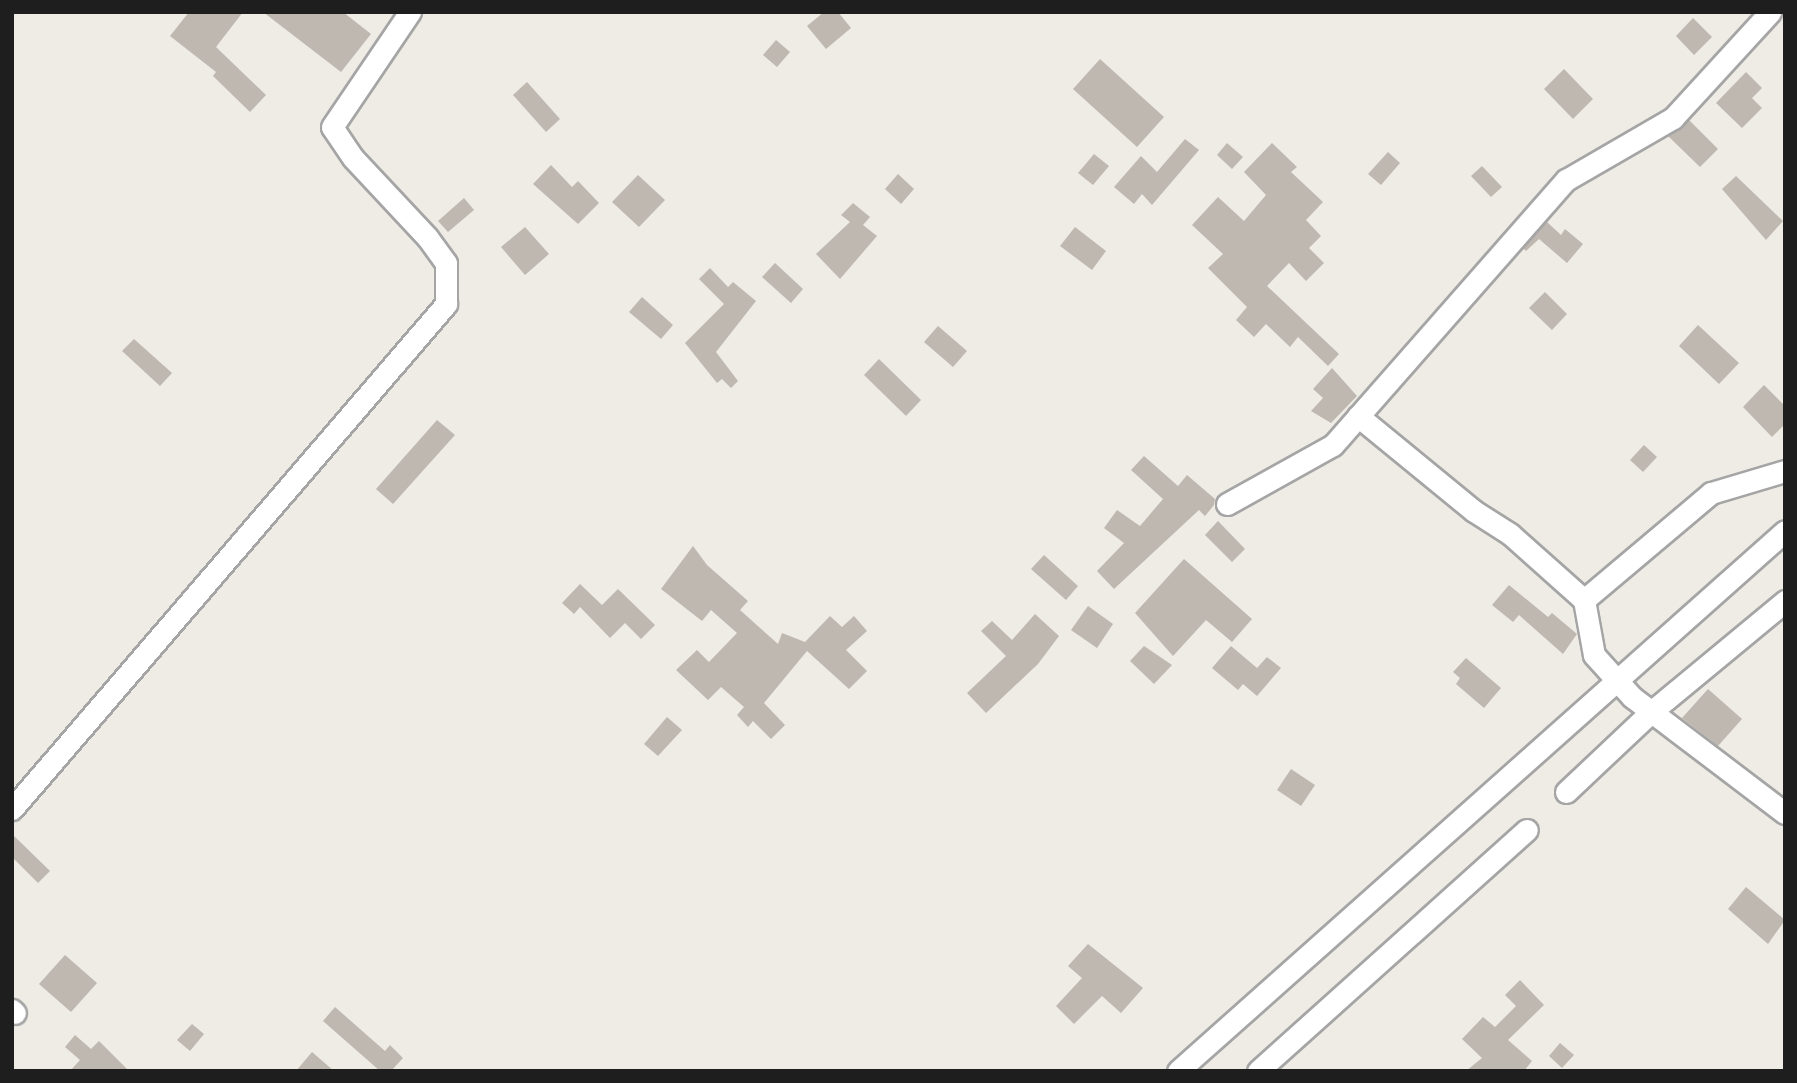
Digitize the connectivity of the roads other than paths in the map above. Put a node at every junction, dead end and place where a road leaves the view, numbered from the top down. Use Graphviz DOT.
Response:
graph roads {
  1 [pos="410,12"];
  2 [pos="1770,12"];
  3 [pos="1358,416"];
  4 [pos="1785,471"];
  5 [pos="1227,504"];
  6 [pos="1785,531"];
  7 [pos="1584,600"];
  8 [pos="1785,601"];
  9 [pos="1616,679"];
  10 [pos="1651,712"];
  11 [pos="1566,792"];
  12 [pos="12,809"];
  13 [pos="1785,813"];
  14 [pos="1527,830"];
  15 [pos="1178,1071"];
  16 [pos="1258,1071"];
  1 -- 12 [label="street"];
  2 -- 3 [label="street"];
  3 -- 5 [label="street"];
  3 -- 7 [label="street"];
  4 -- 7 [label="street"];
  6 -- 9 [label="street"];
  7 -- 9 [label="street"];
  8 -- 10 [label="street"];
  9 -- 10 [label="street"];
  9 -- 15 [label="street"];
  10 -- 11 [label="street"];
  10 -- 13 [label="street"];
  14 -- 16 [label="street"];
}
